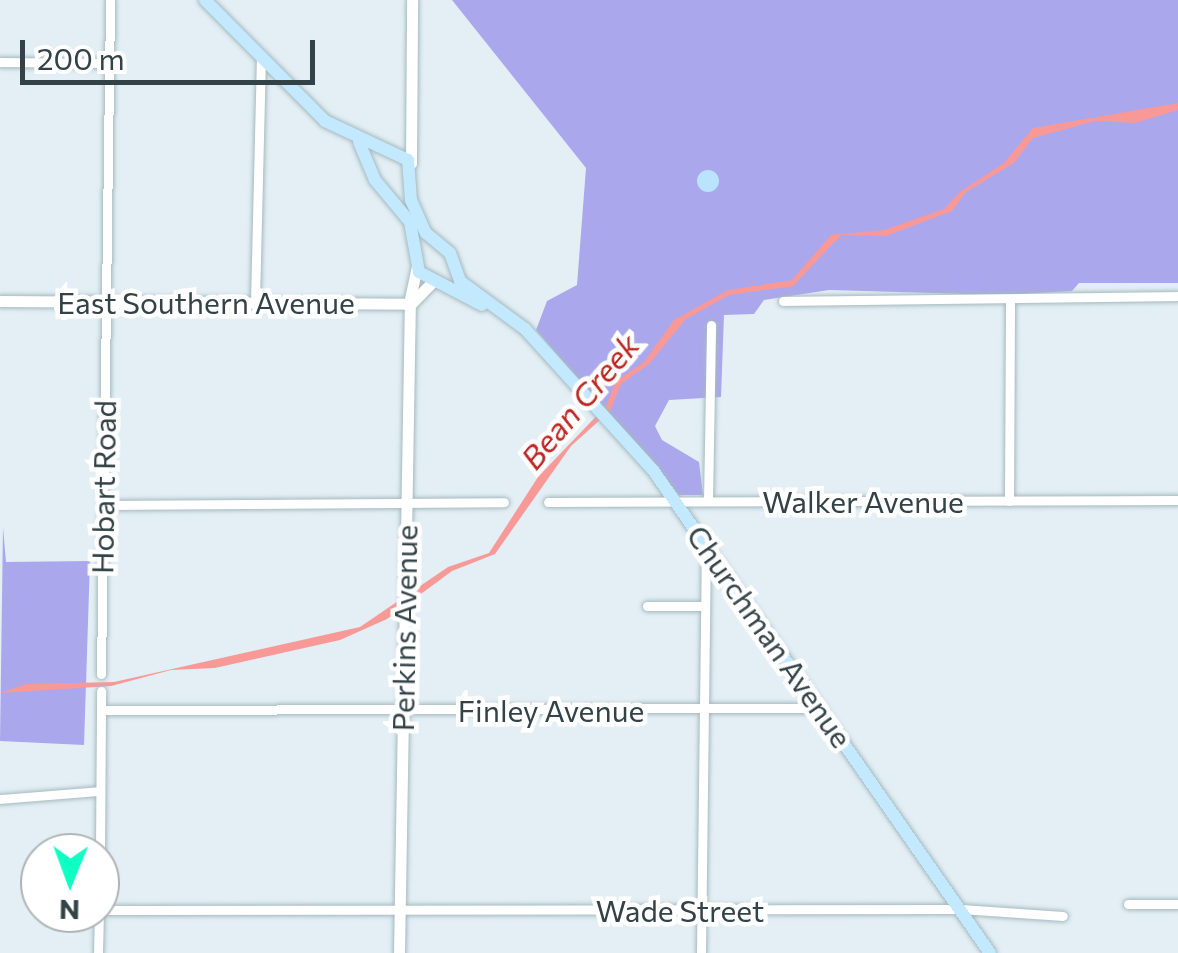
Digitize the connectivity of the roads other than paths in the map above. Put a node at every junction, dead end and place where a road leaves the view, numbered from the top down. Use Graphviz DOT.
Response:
graph roads {
  1 [pos="110,0"];
  2 [pos="205,0"];
  3 [pos="412,0"];
  4 [pos="260,58"];
  5 [pos="0,62"];
  6 [pos="110,62"];
  7 [pos="359,142"];
  8 [pos="391,152"];
  9 [pos="411,163"];
  10 [pos="374,170"];
  11 [pos="435,244"];
  12 [pos="417,260"];
  13 [pos="452,264"];
  14 [pos="434,282"];
  15 [pos="1178,296"];
  16 [pos="1010,299"];
  17 [pos="255,300"];
  18 [pos="0,301"];
  19 [pos="106,301"];
  20 [pos="784,302"];
  21 [pos="411,304"];
  22 [pos="712,325"];
  23 [pos="528,336"];
  24 [pos="1178,500"];
  25 [pos="675,501"];
  26 [pos="708,501"];
  27 [pos="1009,501"];
  28 [pos="406,502"];
  29 [pos="504,502"];
  30 [pos="548,502"];
  31 [pos="103,505"];
  32 [pos="706,545"];
  33 [pos="647,606"];
  34 [pos="705,606"];
  35 [pos="102,674"];
  36 [pos="101,691"];
  37 [pos="820,708"];
  38 [pos="704,709"];
  39 [pos="101,710"];
  40 [pos="403,710"];
  41 [pos="100,791"];
  42 [pos="0,798"];
  43 [pos="100,833"];
  44 [pos="1128,904"];
  45 [pos="1178,904"];
  46 [pos="961,909"];
  47 [pos="400,910"];
  48 [pos="701,910"];
  49 [pos="120,912"];
  50 [pos="1063,916"];
  51 [pos="399,953"];
  52 [pos="701,953"];
  53 [pos="990,953"];
  1 -- 6 [label="street, Hobart Road"];
  2 -- 4 [label="main road, Churchman Avenue"];
  3 -- 9 [label="street"];
  4 -- 7 [label="main road, Churchman Avenue"];
  4 -- 17 [label="street"];
  5 -- 6 [label="street"];
  6 -- 19 [label="street, Hobart Road"];
  7 -- 8 [label="main road, Churchman Avenue"];
  7 -- 10 [label="main road, Churchman Avenue"];
  8 -- 9 [label="main road, Churchman Avenue"];
  8 -- 10 [label="main road"];
  9 -- 11 [label="main road, Churchman Avenue"];
  10 -- 12 [label="main road, Churchman Avenue"];
  11 -- 12 [label="main road"];
  11 -- 13 [label="main road, Churchman Avenue"];
  12 -- 14 [label="main road, Churchman Avenue"];
  12 -- 21 [label="street, Perkins Avenue"];
  13 -- 14 [label="main road"];
  13 -- 23 [label="main road, Churchman Avenue"];
  14 -- 21 [label="street"];
  14 -- 23 [label="main road, Churchman Avenue"];
  15 -- 16 [label="street"];
  16 -- 20 [label="street"];
  16 -- 27 [label="street"];
  17 -- 19 [label="street, East Southern Avenue"];
  17 -- 21 [label="street, East Southern Avenue"];
  18 -- 19 [label="street, East Southern Avenue"];
  19 -- 31 [label="street, Hobart Road"];
  21 -- 28 [label="street, Perkins Avenue"];
  22 -- 26 [label="street"];
  23 -- 25 [label="main road, Churchman Avenue"];
  24 -- 27 [label="street, Walker Avenue"];
  25 -- 26 [label="street, Walker Avenue"];
  25 -- 30 [label="street, Walker Avenue"];
  25 -- 32 [label="main road, Churchman Avenue"];
  26 -- 27 [label="street, Walker Avenue"];
  28 -- 29 [label="street"];
  28 -- 31 [label="street"];
  28 -- 40 [label="street, Perkins Avenue"];
  31 -- 35 [label="street, Hobart Road"];
  32 -- 34 [label="street"];
  32 -- 37 [label="main road, Churchman Avenue"];
  33 -- 34 [label="street"];
  34 -- 38 [label="street"];
  36 -- 39 [label="street"];
  37 -- 38 [label="street, Finley Avenue"];
  37 -- 46 [label="main road, Churchman Avenue"];
  38 -- 40 [label="street, Finley Avenue"];
  38 -- 48 [label="street"];
  39 -- 40 [label="street, Finley Avenue"];
  39 -- 41 [label="street"];
  40 -- 47 [label="street, Perkins Avenue"];
  41 -- 42 [label="street"];
  41 -- 43 [label="street"];
  44 -- 45 [label="street"];
  46 -- 48 [label="street, Wade Street"];
  46 -- 50 [label="street, Wade Street"];
  46 -- 53 [label="main road, Churchman Avenue"];
  47 -- 48 [label="street, Wade Street"];
  47 -- 49 [label="street, Wade Street"];
  47 -- 51 [label="street, Perkins Avenue"];
  48 -- 52 [label="street"];
}
